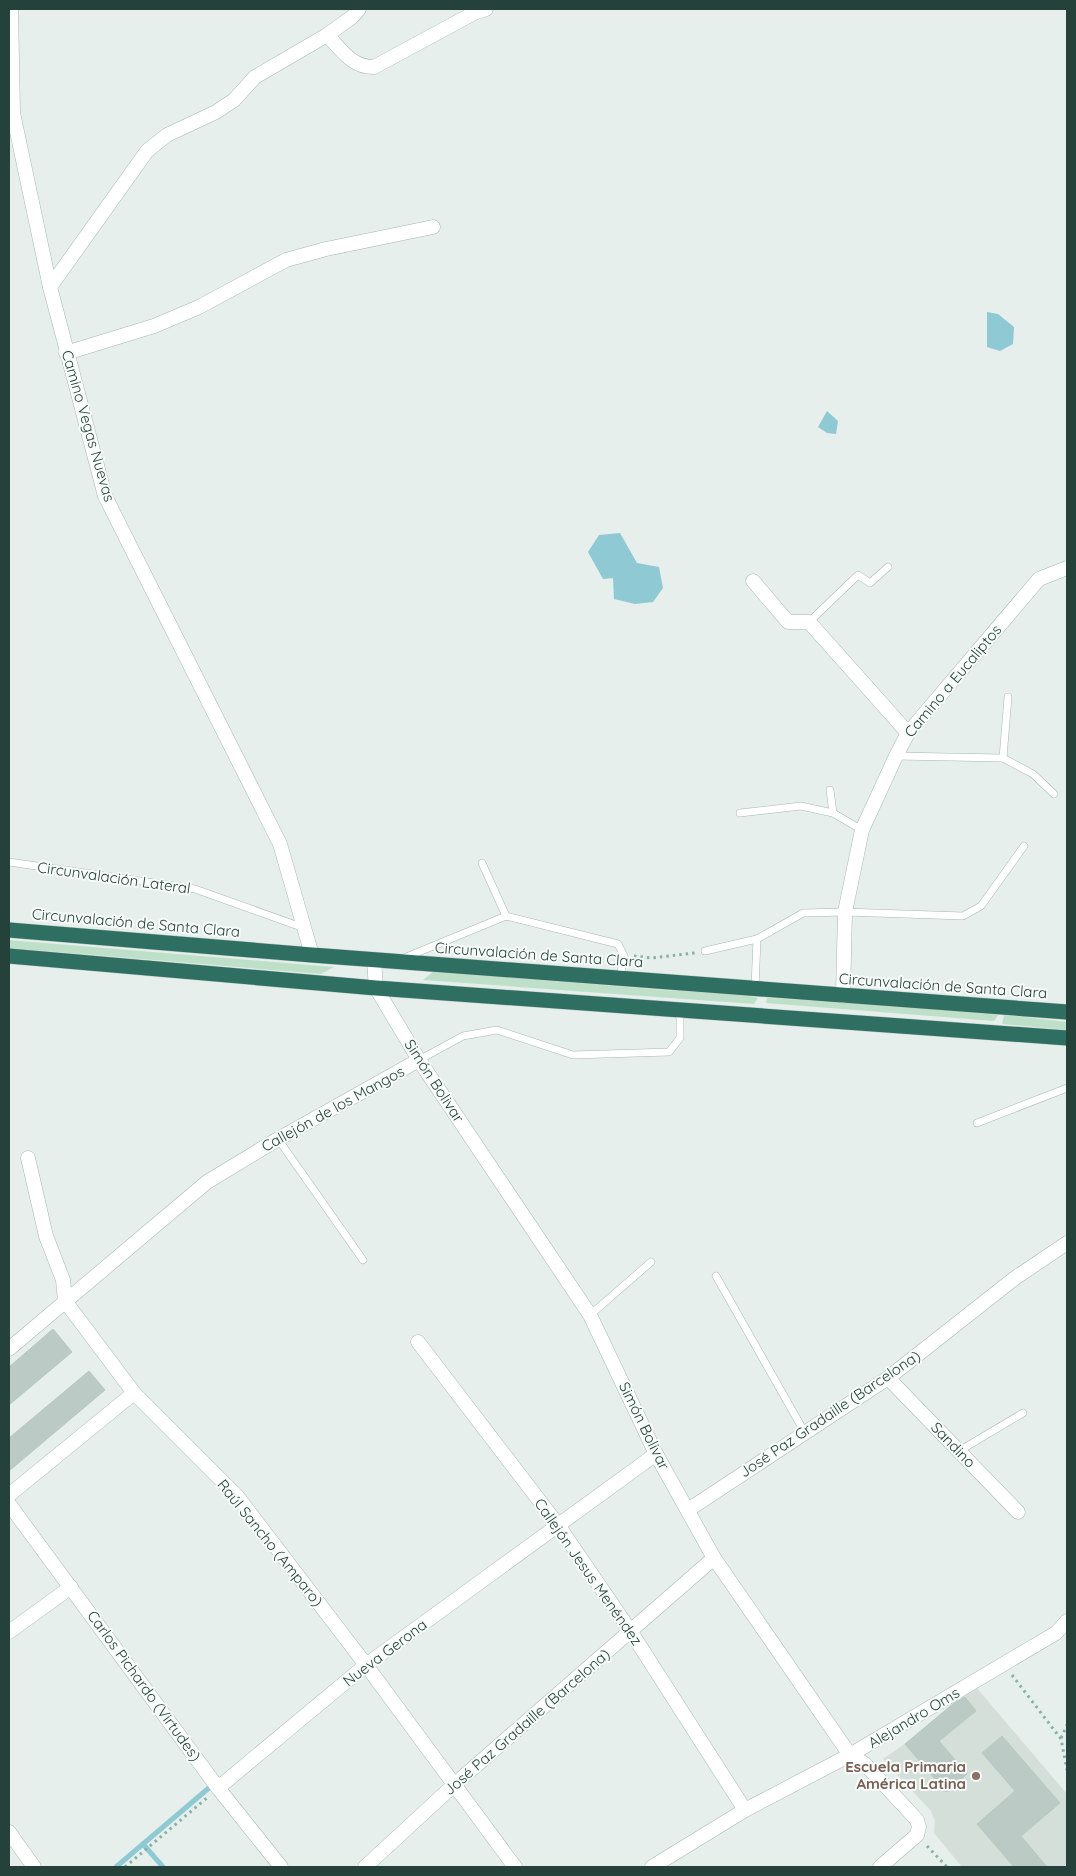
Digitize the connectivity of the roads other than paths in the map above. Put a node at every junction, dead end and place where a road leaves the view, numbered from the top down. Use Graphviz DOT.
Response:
graph roads {
  1 [pos="11,9"];
  2 [pos="359,9"];
  3 [pos="486,9"];
  4 [pos="327,35"];
  5 [pos="433,228"];
  6 [pos="50,287"];
  7 [pos="66,353"];
  8 [pos="888,567"];
  9 [pos="1067,568"];
  10 [pos="754,581"];
  11 [pos="809,622"];
  12 [pos="1008,697"];
  13 [pos="908,733"];
  14 [pos="896,756"];
  15 [pos="1003,758"];
  16 [pos="830,790"];
  17 [pos="1054,794"];
  18 [pos="833,813"];
  19 [pos="740,814"];
  20 [pos="862,830"];
  21 [pos="1024,846"];
  22 [pos="9,862"];
  23 [pos="482,863"];
  24 [pos="845,912"];
  25 [pos="506,916"];
  26 [pos="304,928"];
  27 [pos="9,930"];
  28 [pos="758,939"];
  29 [pos="705,952"];
  30 [pos="312,955"];
  31 [pos="9,956"];
  32 [pos="374,960"];
  33 [pos="395,962"];
  34 [pos="620,979"];
  35 [pos="376,988"];
  36 [pos="755,989"];
  37 [pos="842,996"];
  38 [pos="680,1010"];
  39 [pos="1067,1012"];
  40 [pos="1067,1038"];
  41 [pos="419,1060"];
  42 [pos="1067,1088"];
  43 [pos="977,1124"];
  44 [pos="278,1139"];
  45 [pos="28,1158"];
  46 [pos="1067,1243"];
  47 [pos="362,1260"];
  48 [pos="651,1262"];
  49 [pos="716,1276"];
  50 [pos="64,1302"];
  51 [pos="590,1315"];
  52 [pos="418,1342"];
  53 [pos="9,1349"];
  54 [pos="888,1378"];
  55 [pos="134,1393"];
  56 [pos="1023,1413"];
  57 [pos="805,1433"];
  58 [pos="959,1451"];
  59 [pos="656,1454"];
  60 [pos="9,1495"];
  61 [pos="9,1504"];
  62 [pos="688,1510"];
  63 [pos="1018,1512"];
  64 [pos="558,1525"];
  65 [pos="714,1558"];
  66 [pos="71,1587"];
  67 [pos="1067,1621"];
  68 [pos="9,1632"];
  69 [pos="631,1632"];
  70 [pos="1062,1636"];
  71 [pos="366,1664"];
  72 [pos="850,1755"];
  73 [pos="455,1784"];
  74 [pos="218,1788"];
  75 [pos="746,1810"];
  76 [pos="9,1832"];
  77 [pos="34,1867"];
  78 [pos="281,1867"];
  79 [pos="365,1867"];
  80 [pos="515,1867"];
  81 [pos="652,1867"];
  82 [pos="880,1867"];
  1 -- 6 [label="street, Camino Vegas Nuevas"];
  2 -- 4 [label="street"];
  3 -- 4 [label="street"];
  4 -- 6 [label="street"];
  5 -- 7 [label="street"];
  6 -- 7 [label="street, Camino Vegas Nuevas"];
  7 -- 26 [label="street, Camino Vegas Nuevas"];
  8 -- 11 [label="lane"];
  9 -- 13 [label="street, Camino a Eucaliptos"];
  10 -- 11 [label="street"];
  11 -- 13 [label="street"];
  12 -- 15 [label="lane"];
  13 -- 14 [label="street, Camino a Eucaliptos"];
  14 -- 15 [label="lane"];
  14 -- 20 [label="street, Camino a Eucaliptos"];
  15 -- 17 [label="lane"];
  16 -- 18 [label="lane"];
  18 -- 19 [label="lane"];
  18 -- 20 [label="lane"];
  20 -- 24 [label="street, Camino a Eucaliptos"];
  21 -- 24 [label="lane"];
  22 -- 26 [label="lane, Circunvalación Lateral"];
  23 -- 25 [label="lane"];
  24 -- 28 [label="lane"];
  24 -- 37 [label="street, Camino a Eucaliptos"];
  25 -- 33 [label="lane"];
  25 -- 34 [label="lane"];
  26 -- 30 [label="street, Camino Vegas Nuevas"];
  27 -- 30 [label="highway, Circunvalación de Santa Clara"];
  28 -- 29 [label="lane"];
  28 -- 36 [label="lane"];
  30 -- 32 [label="highway, Circunvalación de Santa Clara"];
  31 -- 35 [label="highway"];
  32 -- 33 [label="highway, Circunvalación de Santa Clara"];
  32 -- 35 [label="street, Simón Bolivar"];
  33 -- 34 [label="highway, Circunvalación de Santa Clara"];
  34 -- 36 [label="highway, Circunvalación de Santa Clara"];
  35 -- 38 [label="highway"];
  35 -- 41 [label="street, Simón Bolivar"];
  36 -- 37 [label="highway, Circunvalación de Santa Clara"];
  37 -- 39 [label="highway, Circunvalación de Santa Clara"];
  38 -- 40 [label="highway"];
  38 -- 41 [label="lane, Callejón de los Mangos"];
  41 -- 44 [label="street, Callejón de los Mangos"];
  41 -- 51 [label="street, Simón Bolivar"];
  42 -- 43 [label="lane"];
  44 -- 47 [label="lane"];
  44 -- 50 [label="street, Callejón de los Mangos"];
  45 -- 50 [label="street"];
  46 -- 54 [label="street, José Paz Gradaille (Barcelona)"];
  48 -- 51 [label="lane"];
  49 -- 57 [label="lane"];
  50 -- 53 [label="street, Callejón de los Mangos"];
  50 -- 55 [label="street, Raúl Sancho (Amparo)"];
  51 -- 59 [label="street, Simón Bolivar"];
  52 -- 64 [label="street, Callejón Jesus Menéndez"];
  54 -- 57 [label="street, José Paz Gradaille (Barcelona)"];
  54 -- 58 [label="street, Sandino"];
  55 -- 60 [label="street"];
  55 -- 71 [label="street, Raúl Sancho (Amparo)"];
  56 -- 58 [label="lane"];
  57 -- 62 [label="street, José Paz Gradaille (Barcelona)"];
  58 -- 63 [label="street, Sandino"];
  59 -- 62 [label="street, Simón Bolivar"];
  59 -- 64 [label="street, Nueva Gerona"];
  61 -- 66 [label="street, Carlos Pichardo (Virtudes)"];
  62 -- 65 [label="street, Simón Bolivar"];
  64 -- 69 [label="street, Callejón Jesus Menéndez"];
  64 -- 71 [label="street, Nueva Gerona"];
  65 -- 69 [label="street, José Paz Gradaille (Barcelona)"];
  65 -- 72 [label="street, Simón Bolivar"];
  66 -- 68 [label="street"];
  66 -- 74 [label="street, Carlos Pichardo (Virtudes)"];
  67 -- 70 [label="street, Alejandro Oms"];
  69 -- 73 [label="street, José Paz Gradaille (Barcelona)"];
  69 -- 75 [label="street, Callejón Jesus Menéndez"];
  70 -- 72 [label="street, Alejandro Oms"];
  71 -- 73 [label="street, Raúl Sancho (Amparo)"];
  71 -- 74 [label="street, Nueva Gerona"];
  72 -- 75 [label="street, Alejandro Oms"];
  72 -- 82 [label="street, Simón Bolivar"];
  73 -- 79 [label="street, José Paz Gradaille (Barcelona)"];
  73 -- 80 [label="street, Raúl Sancho (Amparo)"];
  74 -- 78 [label="street, Carlos Pichardo (Virtudes)"];
  75 -- 81 [label="street, Alejandro Oms"];
  76 -- 77 [label="street"];
}
